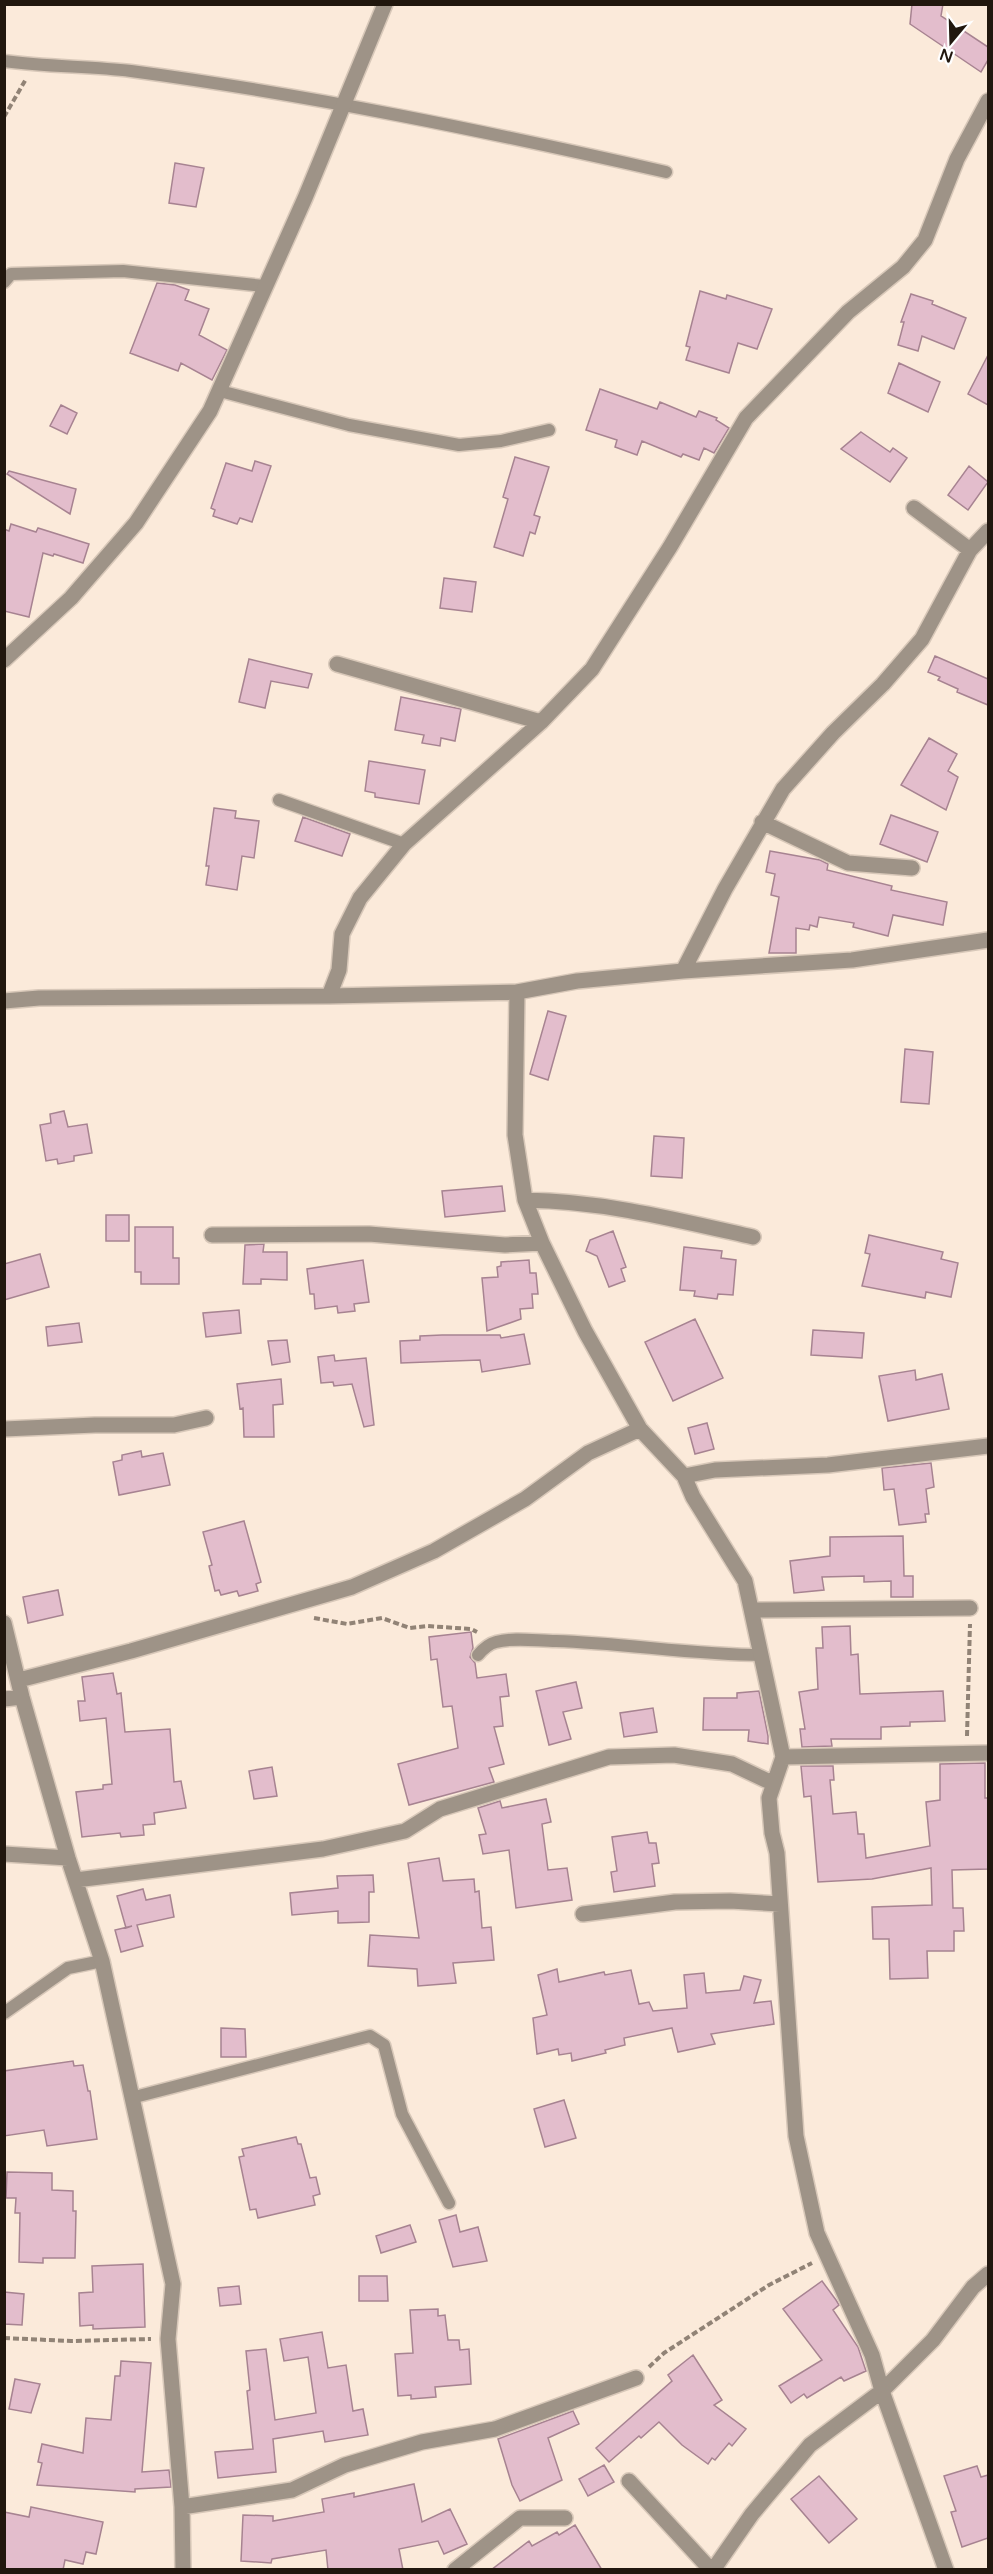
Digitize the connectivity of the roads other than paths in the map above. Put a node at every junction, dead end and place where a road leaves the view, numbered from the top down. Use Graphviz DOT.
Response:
graph roads {
  1 [pos="385,4"];
  2 [pos="4,61"];
  3 [pos="988,101"];
  4 [pos="344,106"];
  5 [pos="666,172"];
  6 [pos="4,282"];
  7 [pos="264,286"];
  8 [pos="219,391"];
  9 [pos="549,430"];
  10 [pos="914,508"];
  11 [pos="988,531"];
  12 [pos="970,550"];
  13 [pos="4,660"];
  14 [pos="338,664"];
  15 [pos="541,722"];
  16 [pos="279,800"];
  17 [pos="762,822"];
  18 [pos="404,844"];
  19 [pos="912,868"];
  20 [pos="988,940"];
  21 [pos="683,971"];
  22 [pos="517,992"];
  23 [pos="328,996"];
  24 [pos="4,1001"];
  25 [pos="525,1200"];
  26 [pos="212,1235"];
  27 [pos="753,1236"];
  28 [pos="542,1243"];
  29 [pos="206,1418"];
  30 [pos="4,1429"];
  31 [pos="640,1429"];
  32 [pos="988,1446"];
  33 [pos="684,1476"];
  34 [pos="970,1608"];
  35 [pos="753,1610"];
  36 [pos="4,1623"];
  37 [pos="478,1655"];
  38 [pos="762,1655"];
  39 [pos="19,1680"];
  40 [pos="22,1697"];
  41 [pos="4,1699"];
  42 [pos="988,1753"];
  43 [pos="783,1757"];
  44 [pos="772,1783"];
  45 [pos="4,1854"];
  46 [pos="68,1858"];
  47 [pos="76,1880"];
  48 [pos="780,1904"];
  49 [pos="583,1914"];
  50 [pos="102,1962"];
  51 [pos="4,2013"];
  52 [pos="131,2098"];
  53 [pos="450,2203"];
  54 [pos="988,2274"];
  55 [pos="636,2378"];
  56 [pos="882,2391"];
  57 [pos="629,2481"];
  58 [pos="182,2507"];
  59 [pos="565,2518"];
  60 [pos="183,2570"];
  61 [pos="454,2570"];
  62 [pos="712,2570"];
  63 [pos="946,2570"];
  1 -- 4 [label="street"];
  2 -- 4 [label="lane"];
  3 -- 15 [label="street"];
  4 -- 5 [label="lane"];
  4 -- 7 [label="street"];
  6 -- 7 [label="lane"];
  7 -- 8 [label="street"];
  8 -- 9 [label="lane"];
  8 -- 13 [label="street"];
  10 -- 12 [label="street"];
  11 -- 12 [label="street"];
  12 -- 17 [label="street"];
  14 -- 15 [label="street"];
  15 -- 18 [label="street"];
  16 -- 18 [label="lane"];
  17 -- 19 [label="street"];
  17 -- 21 [label="street"];
  18 -- 23 [label="street"];
  20 -- 21 [label="street"];
  21 -- 22 [label="street"];
  22 -- 23 [label="street"];
  22 -- 25 [label="street"];
  23 -- 24 [label="street"];
  25 -- 27 [label="street"];
  25 -- 28 [label="street"];
  26 -- 28 [label="street"];
  28 -- 31 [label="street"];
  29 -- 30 [label="street"];
  31 -- 33 [label="street"];
  31 -- 39 [label="street"];
  32 -- 33 [label="street"];
  33 -- 35 [label="street"];
  34 -- 35 [label="street"];
  35 -- 38 [label="street"];
  36 -- 39 [label="street"];
  37 -- 38 [label="lane"];
  38 -- 43 [label="street"];
  39 -- 40 [label="street"];
  40 -- 41 [label="street"];
  40 -- 46 [label="street"];
  42 -- 43 [label="street"];
  43 -- 44 [label="street"];
  44 -- 47 [label="street"];
  44 -- 48 [label="street"];
  45 -- 46 [label="street"];
  46 -- 47 [label="street"];
  47 -- 50 [label="street"];
  48 -- 49 [label="street"];
  48 -- 56 [label="street"];
  50 -- 51 [label="lane"];
  50 -- 52 [label="street"];
  52 -- 53 [label="lane"];
  52 -- 58 [label="street"];
  54 -- 56 [label="street"];
  55 -- 58 [label="street"];
  56 -- 62 [label="street"];
  56 -- 63 [label="street"];
  57 -- 62 [label="street"];
  58 -- 60 [label="street"];
  59 -- 61 [label="street"];
}
